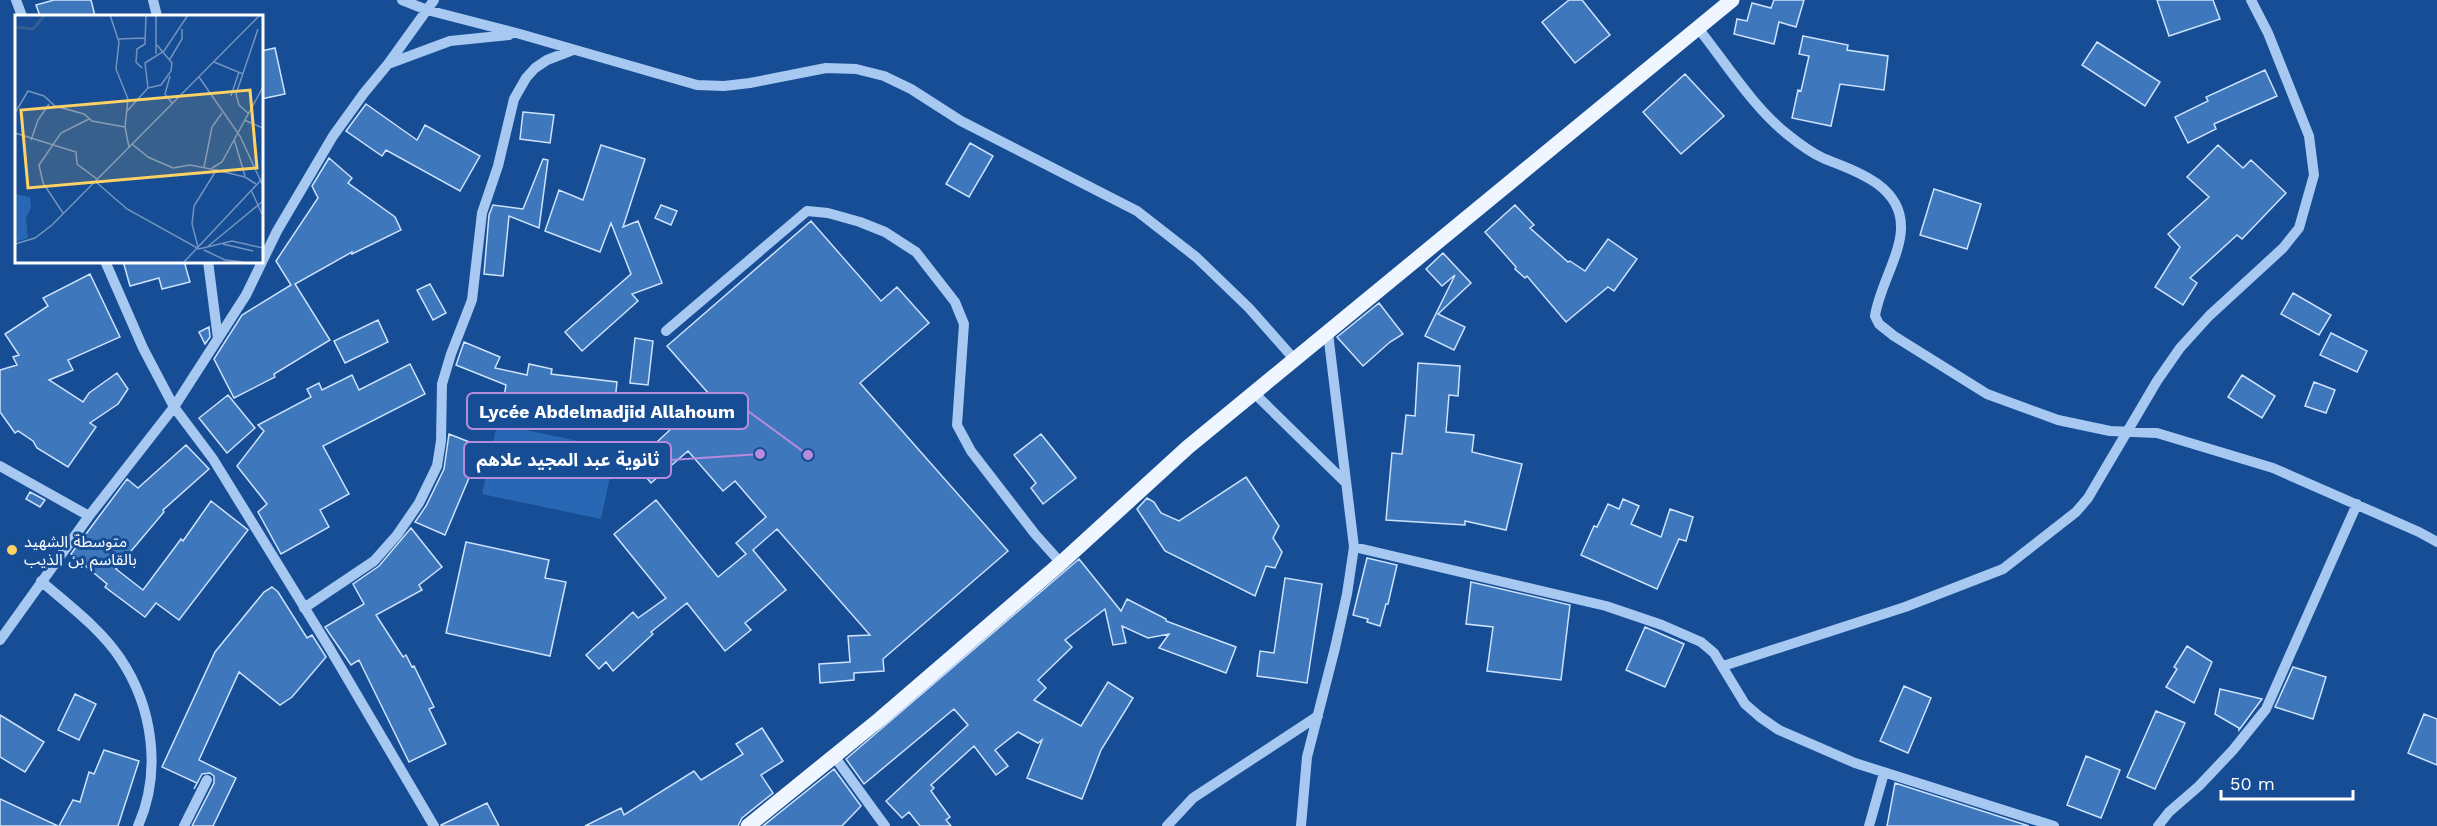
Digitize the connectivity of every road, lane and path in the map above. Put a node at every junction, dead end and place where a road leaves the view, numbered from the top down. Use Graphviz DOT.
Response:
graph roads {
  1 [pos="16,0"];
  2 [pos="153,0"];
  3 [pos="402,0"];
  4 [pos="2251,0"];
  5 [pos="1725,2"];
  6 [pos="431,5"];
  7 [pos="22,15"];
  8 [pos="158,15"];
  9 [pos="1698,28"];
  10 [pos="520,34"];
  11 [pos="573,50"];
  12 [pos="388,64"];
  13 [pos="105,262"];
  14 [pos="208,262"];
  15 [pos="262,262"];
  16 [pos="262,262"];
  17 [pos="666,331"];
  18 [pos="1328,333"];
  19 [pos="218,339"];
  20 [pos="1295,360"];
  21 [pos="1254,393"];
  22 [pos="174,406"];
  23 [pos="2127,432"];
  24 [pos="0,466"];
  25 [pos="1346,483"];
  26 [pos="2357,504"];
  27 [pos="89,516"];
  28 [pos="2437,542"];
  29 [pos="1354,547"];
  30 [pos="1061,563"];
  31 [pos="41,581"];
  32 [pos="304,608"];
  33 [pos="0,640"];
  34 [pos="1723,666"];
  35 [pos="1317,716"];
  36 [pos="834,756"];
  37 [pos="1884,773"];
  38 [pos="207,780"];
  39 [pos="138,826"];
  40 [pos="184,826"];
  41 [pos="434,826"];
  42 [pos="748,826"];
  43 [pos="885,826"];
  44 [pos="1167,826"];
  45 [pos="1301,826"];
  46 [pos="1869,826"];
  47 [pos="2054,826"];
  48 [pos="2158,826"];
  1 -- 7 [label="street"];
  2 -- 8 [label="street"];
  3 -- 6 [label="street"];
  4 -- 23 [label="street"];
  5 -- 9 [label="main road"];
  6 -- 10 [label="street"];
  6 -- 12 [label="street"];
  9 -- 18 [label="main road"];
  9 -- 23 [label="street"];
  10 -- 11 [label="street"];
  10 -- 12 [label="street"];
  11 -- 20 [label="street"];
  11 -- 32 [label="street"];
  12 -- 15 [label="street"];
  13 -- 22 [label="street"];
  14 -- 19 [label="street"];
  16 -- 19 [label="street"];
  17 -- 30 [label="street"];
  18 -- 20 [label="main road"];
  18 -- 25 [label="street"];
  19 -- 22 [label="street"];
  20 -- 21 [label="main road"];
  21 -- 25 [label="street"];
  21 -- 30 [label="main road"];
  22 -- 27 [label="street"];
  22 -- 32 [label="street"];
  23 -- 26 [label="street"];
  23 -- 34 [label="street"];
  24 -- 27 [label="street"];
  25 -- 29 [label="street"];
  26 -- 28 [label="street"];
  26 -- 48 [label="street"];
  27 -- 31 [label="street"];
  29 -- 34 [label="street"];
  29 -- 35 [label="street"];
  30 -- 36 [label="main road"];
  31 -- 33 [label="street"];
  31 -- 39 [label="street"];
  32 -- 41 [label="street"];
  34 -- 37 [label="street"];
  35 -- 44 [label="street"];
  35 -- 45 [label="street"];
  36 -- 42 [label="main road"];
  36 -- 43 [label="street"];
  37 -- 46 [label="street"];
  37 -- 47 [label="street"];
  38 -- 40 [label="street"];
}
